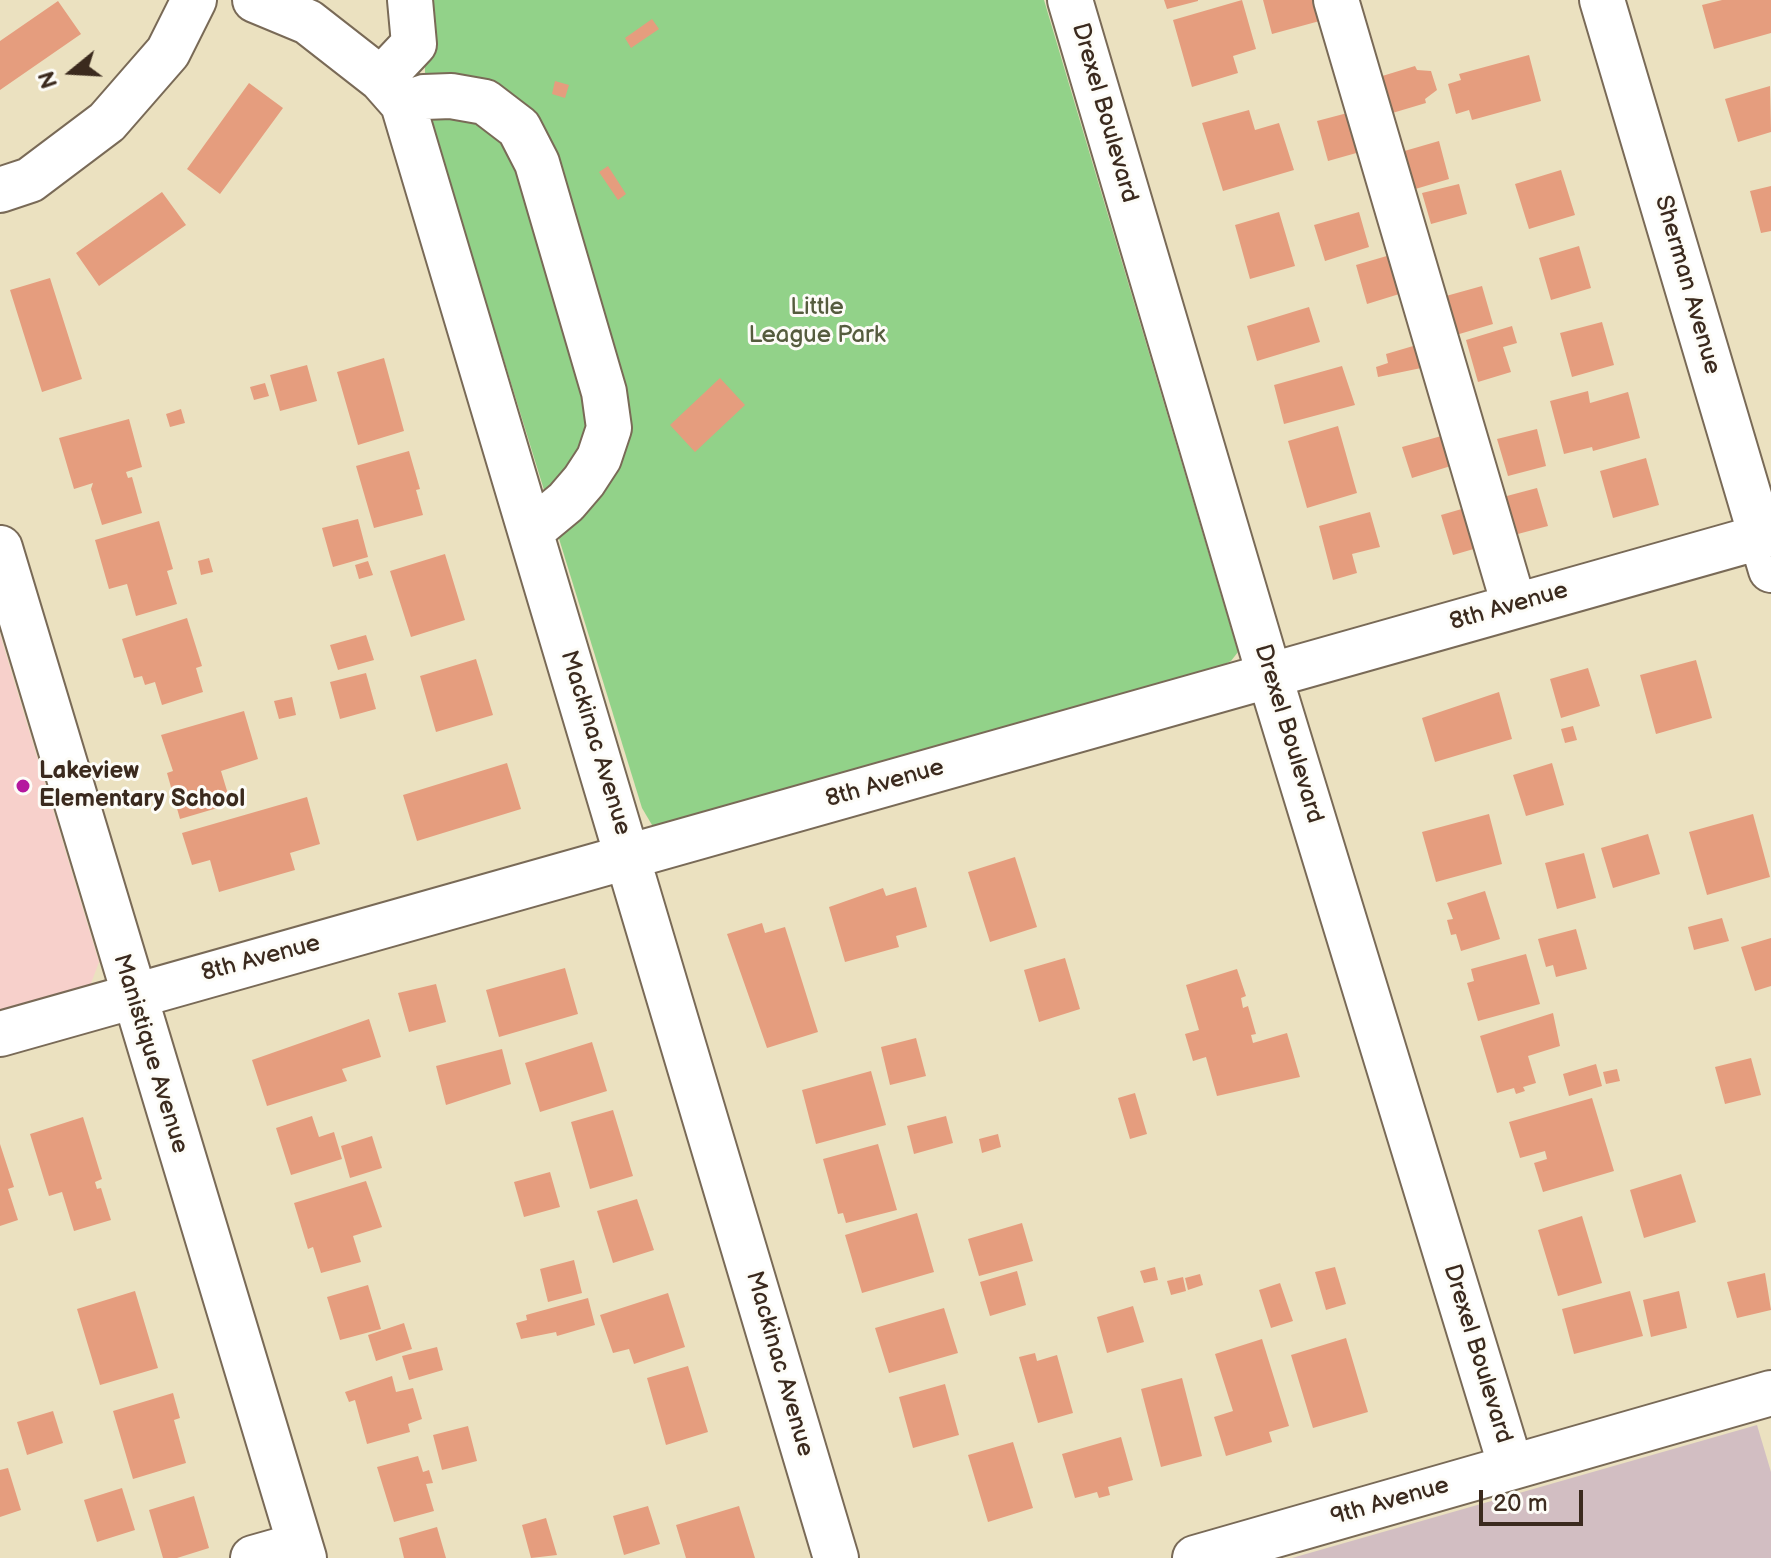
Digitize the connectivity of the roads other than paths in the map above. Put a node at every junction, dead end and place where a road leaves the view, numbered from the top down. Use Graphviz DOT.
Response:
graph roads {
  1 [pos="194,0"];
  2 [pos="255,0"];
  3 [pos="410,0"];
  4 [pos="1070,0"];
  5 [pos="1336,0"];
  6 [pos="1602,0"];
  7 [pos="392,92"];
  8 [pos="0,190"];
  9 [pos="531,531"];
  10 [pos="1768,547"];
  11 [pos="0,548"];
  12 [pos="1514,605"];
  13 [pos="1269,674"];
  14 [pos="630,857"];
  15 [pos="132,994"];
  16 [pos="0,1034"];
  17 [pos="1771,1393"];
  18 [pos="1511,1467"];
  19 [pos="302,1551"];
  20 [pos="253,1558"];
  21 [pos="836,1558"];
  22 [pos="1195,1558"];
  1 -- 8 [label="street"];
  2 -- 7 [label="street"];
  3 -- 7 [label="street"];
  4 -- 13 [label="street, Drexel Boulevard"];
  5 -- 12 [label="street"];
  6 -- 10 [label="street, Sherman Avenue"];
  7 -- 9 [label="street, Mackinac Avenue"];
  7 -- 9 [label="street"];
  9 -- 14 [label="street, Mackinac Avenue"];
  10 -- 12 [label="street, 8th Avenue"];
  11 -- 15 [label="street, Manistique Avenue"];
  12 -- 13 [label="street, 8th Avenue"];
  13 -- 14 [label="street, 8th Avenue"];
  13 -- 18 [label="street, Drexel Boulevard"];
  14 -- 15 [label="street, 8th Avenue"];
  14 -- 21 [label="street, Mackinac Avenue"];
  15 -- 16 [label="street, 8th Avenue"];
  15 -- 19 [label="street, Manistique Avenue"];
  17 -- 18 [label="street, 9th Avenue"];
  18 -- 22 [label="street, 9th Avenue"];
  19 -- 20 [label="street"];
}
